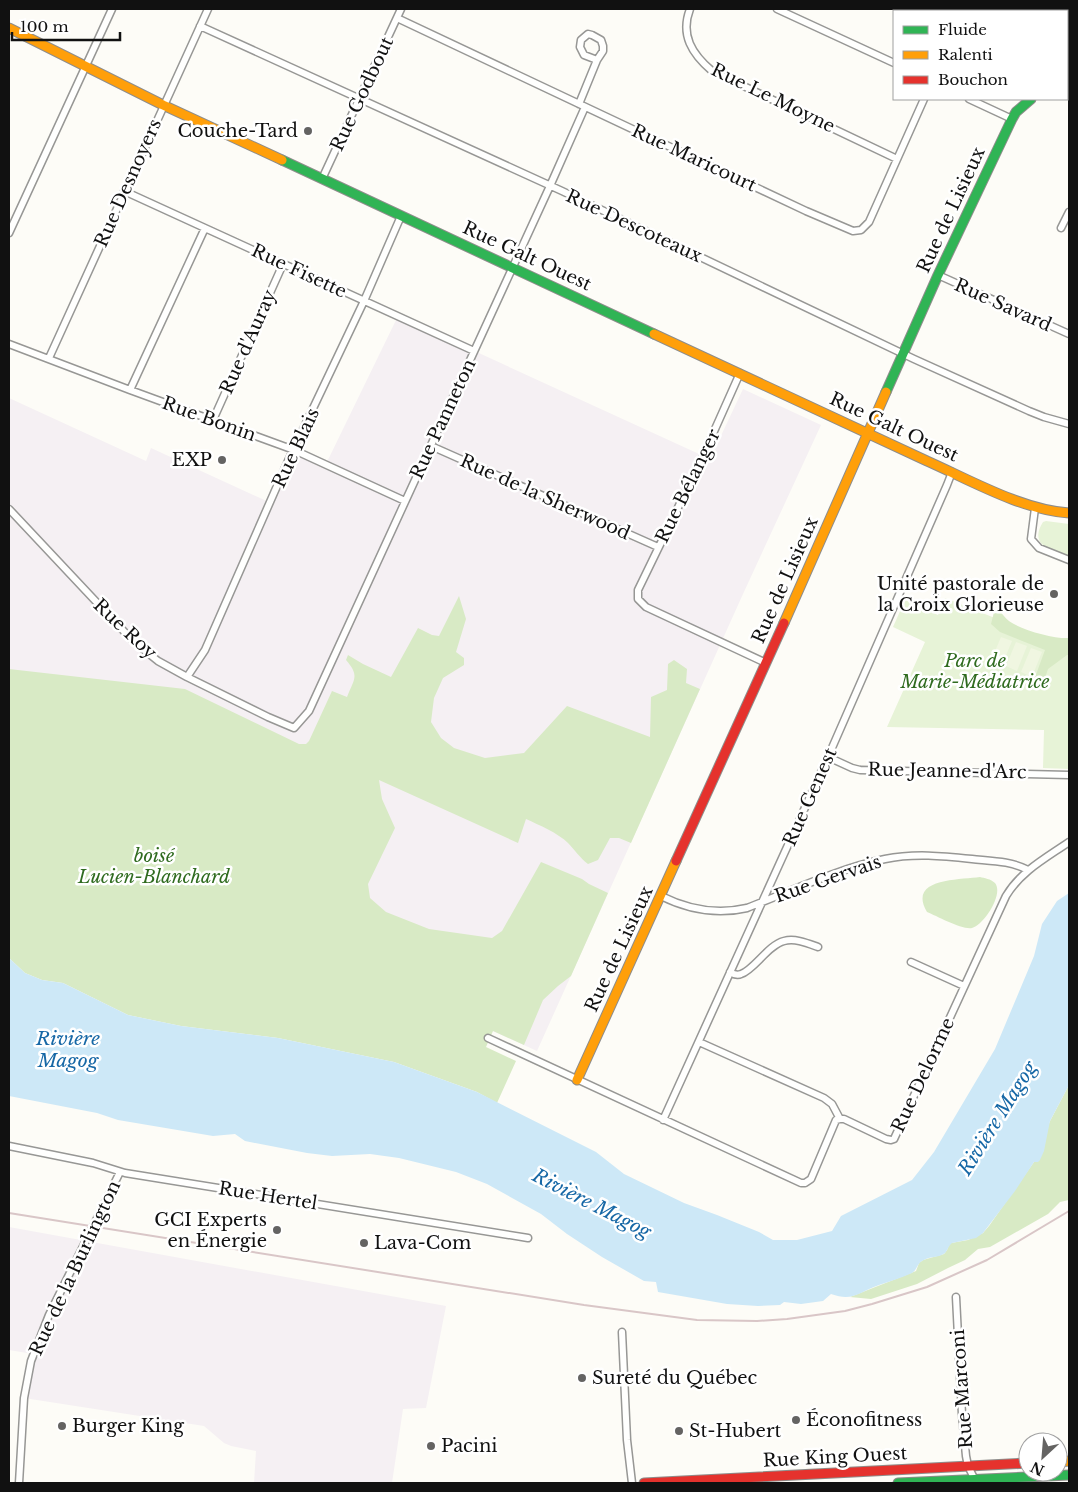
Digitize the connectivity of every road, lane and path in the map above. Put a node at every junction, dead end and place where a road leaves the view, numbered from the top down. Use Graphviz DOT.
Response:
graph roads {
  1 [pos="112,9"];
  2 [pos="208,9"];
  3 [pos="401,9"];
  4 [pos="690,9"];
  5 [pos="777,9"];
  6 [pos="397,18"];
  7 [pos="200,26"];
  8 [pos="9,28"];
  9 [pos="597,60"];
  10 [pos="893,63"];
  11 [pos="86,67"];
  12 [pos="358,99"];
  13 [pos="924,100"];
  14 [pos="971,100"];
  15 [pos="1030,100"];
  16 [pos="164,105"];
  17 [pos="582,105"];
  18 [pos="1012,119"];
  19 [pos="897,158"];
  20 [pos="322,179"];
  21 [pos="550,186"];
  22 [pos="124,191"];
  23 [pos="1069,212"];
  24 [pos="401,216"];
  25 [pos="206,228"];
  26 [pos="1061,228"];
  27 [pos="9,233"];
  28 [pos="283,264"];
  29 [pos="512,268"];
  30 [pos="938,276"];
  31 [pos="364,301"];
  32 [pos="1069,334"];
  33 [pos="9,344"];
  34 [pos="474,351"];
  35 [pos="903,354"];
  36 [pos="49,358"];
  37 [pos="740,373"];
  38 [pos="130,390"];
  39 [pos="213,420"];
  40 [pos="1069,424"];
  41 [pos="868,434"];
  42 [pos="431,446"];
  43 [pos="294,450"];
  44 [pos="952,472"];
  45 [pos="405,501"];
  46 [pos="1035,508"];
  47 [pos="9,509"];
  48 [pos="1069,513"];
  49 [pos="658,547"];
  50 [pos="1069,560"];
  51 [pos="766,663"];
  52 [pos="186,677"];
  53 [pos="294,728"];
  54 [pos="828,757"];
  55 [pos="1069,775"];
  56 [pos="1069,842"];
  57 [pos="1028,870"];
  58 [pos="661,896"];
  59 [pos="762,902"];
  60 [pos="818,947"];
  61 [pos="911,962"];
  62 [pos="730,972"];
  63 [pos="964,986"];
  64 [pos="488,1038"];
  65 [pos="699,1042"];
  66 [pos="576,1080"];
  67 [pos="840,1119"];
  68 [pos="663,1120"];
  69 [pos="9,1146"];
  70 [pos="120,1172"];
  71 [pos="528,1238"];
  72 [pos="956,1297"];
  73 [pos="622,1332"];
  74 [pos="1018,1464"];
  75 [pos="968,1466"];
  76 [pos="1069,1475"];
  77 [pos="976,1481"];
  78 [pos="19,1483"];
  79 [pos="632,1483"];
  80 [pos="644,1483"];
  81 [pos="898,1483"];
  1 -- 11 [label="street"];
  2 -- 7 [label="street, Rue Desnoyers"];
  3 -- 6 [label="street, Rue Godbout"];
  4 -- 19 [label="street, Rue Le Moyne"];
  5 -- 10 [label="street"];
  6 -- 12 [label="street, Rue Godbout"];
  6 -- 17 [label="street, Rue Maricourt"];
  7 -- 12 [label="street, Rue Descoteaux"];
  7 -- 16 [label="street, Rue Desnoyers"];
  8 -- 11 [label="street, Rue Galt Ouest"];
  9 -- 17 [label="street, Rue Panneton"];
  11 -- 16 [label="street, Rue Galt Ouest"];
  11 -- 27 [label="street"];
  12 -- 20 [label="street, Rue Godbout"];
  12 -- 21 [label="street, Rue Descoteaux"];
  13 -- 19 [label="street, Rue Maricourt"];
  14 -- 18 [label="street"];
  15 -- 18 [label="street, Rue de Lisieux"];
  16 -- 20 [label="street, Rue Galt Ouest"];
  16 -- 22 [label="street, Rue Desnoyers"];
  17 -- 19 [label="street, Rue Maricourt"];
  17 -- 21 [label="street, Rue Panneton"];
  18 -- 30 [label="street, Rue de Lisieux"];
  20 -- 24 [label="street, Rue Galt Ouest"];
  21 -- 29 [label="street, Rue Panneton"];
  21 -- 35 [label="street, Rue Descoteaux"];
  22 -- 25 [label="street, Rue Fisette"];
  22 -- 36 [label="street, Rue Desnoyers"];
  23 -- 26 [label="street"];
  24 -- 29 [label="street, Rue Galt Ouest"];
  24 -- 31 [label="street, Rue Blais"];
  25 -- 28 [label="street, Rue Fisette"];
  25 -- 38 [label="street"];
  28 -- 31 [label="street, Rue Fisette"];
  28 -- 39 [label="street, Rue d'Auray"];
  29 -- 34 [label="street, Rue Panneton"];
  29 -- 37 [label="street, Rue Galt Ouest"];
  30 -- 32 [label="street, Rue Savard"];
  30 -- 35 [label="street, Rue de Lisieux"];
  31 -- 34 [label="street, Rue Fisette"];
  31 -- 43 [label="street, Rue Blais"];
  33 -- 36 [label="street, Rue Bonin"];
  34 -- 42 [label="street, Rue Panneton"];
  35 -- 40 [label="street, Rue Descoteaux"];
  35 -- 41 [label="street, Rue de Lisieux"];
  36 -- 38 [label="street, Rue Bonin"];
  37 -- 41 [label="street, Rue Galt Ouest"];
  37 -- 49 [label="street, Rue Bélanger"];
  38 -- 39 [label="street, Rue Bonin"];
  39 -- 43 [label="street, Rue Bonin"];
  41 -- 44 [label="street, Rue Galt Ouest"];
  41 -- 51 [label="street, Rue de Lisieux"];
  42 -- 45 [label="street, Rue Panneton"];
  42 -- 49 [label="street, Rue de la Sherwood"];
  43 -- 45 [label="street, Rue Bonin"];
  43 -- 52 [label="street, Rue Blais"];
  44 -- 46 [label="street, Rue Galt Ouest"];
  44 -- 54 [label="street, Rue Genest"];
  45 -- 53 [label="street, Rue Panneton"];
  46 -- 48 [label="street, Rue Galt Ouest"];
  46 -- 50 [label="street"];
  47 -- 52 [label="street, Rue Roy"];
  49 -- 51 [label="street, Rue Bélanger"];
  51 -- 58 [label="street, Rue de Lisieux"];
  52 -- 53 [label="street, Rue Roy"];
  54 -- 55 [label="street, Rue Jeanne-d'Arc"];
  54 -- 59 [label="street, Rue Genest"];
  56 -- 57 [label="street, Rue Delorme"];
  57 -- 59 [label="street, Rue Gervais"];
  57 -- 63 [label="street, Rue Delorme"];
  58 -- 59 [label="street, Rue Gervais"];
  58 -- 66 [label="street, Rue de Lisieux"];
  59 -- 62 [label="street, Rue Genest"];
  60 -- 62 [label="street"];
  61 -- 63 [label="street"];
  62 -- 65 [label="street, Rue Genest"];
  63 -- 67 [label="street, Rue Delorme"];
  64 -- 66 [label="street"];
  65 -- 67 [label="street"];
  65 -- 68 [label="street, Rue Genest"];
  66 -- 68 [label="street"];
  67 -- 68 [label="street"];
  69 -- 70 [label="street, Rue Hertel"];
  70 -- 71 [label="street, Rue Hertel"];
  70 -- 78 [label="street, Rue de la Burlington"];
  72 -- 75 [label="street, Rue Marconi"];
  73 -- 79 [label="street"];
  74 -- 75 [label="street, Rue King Ouest"];
  75 -- 77 [label="street, Rue Marconi"];
  75 -- 80 [label="street, Rue King Ouest"];
  76 -- 77 [label="street, Rue King Ouest"];
  77 -- 81 [label="street, Rue King Ouest"];
}
